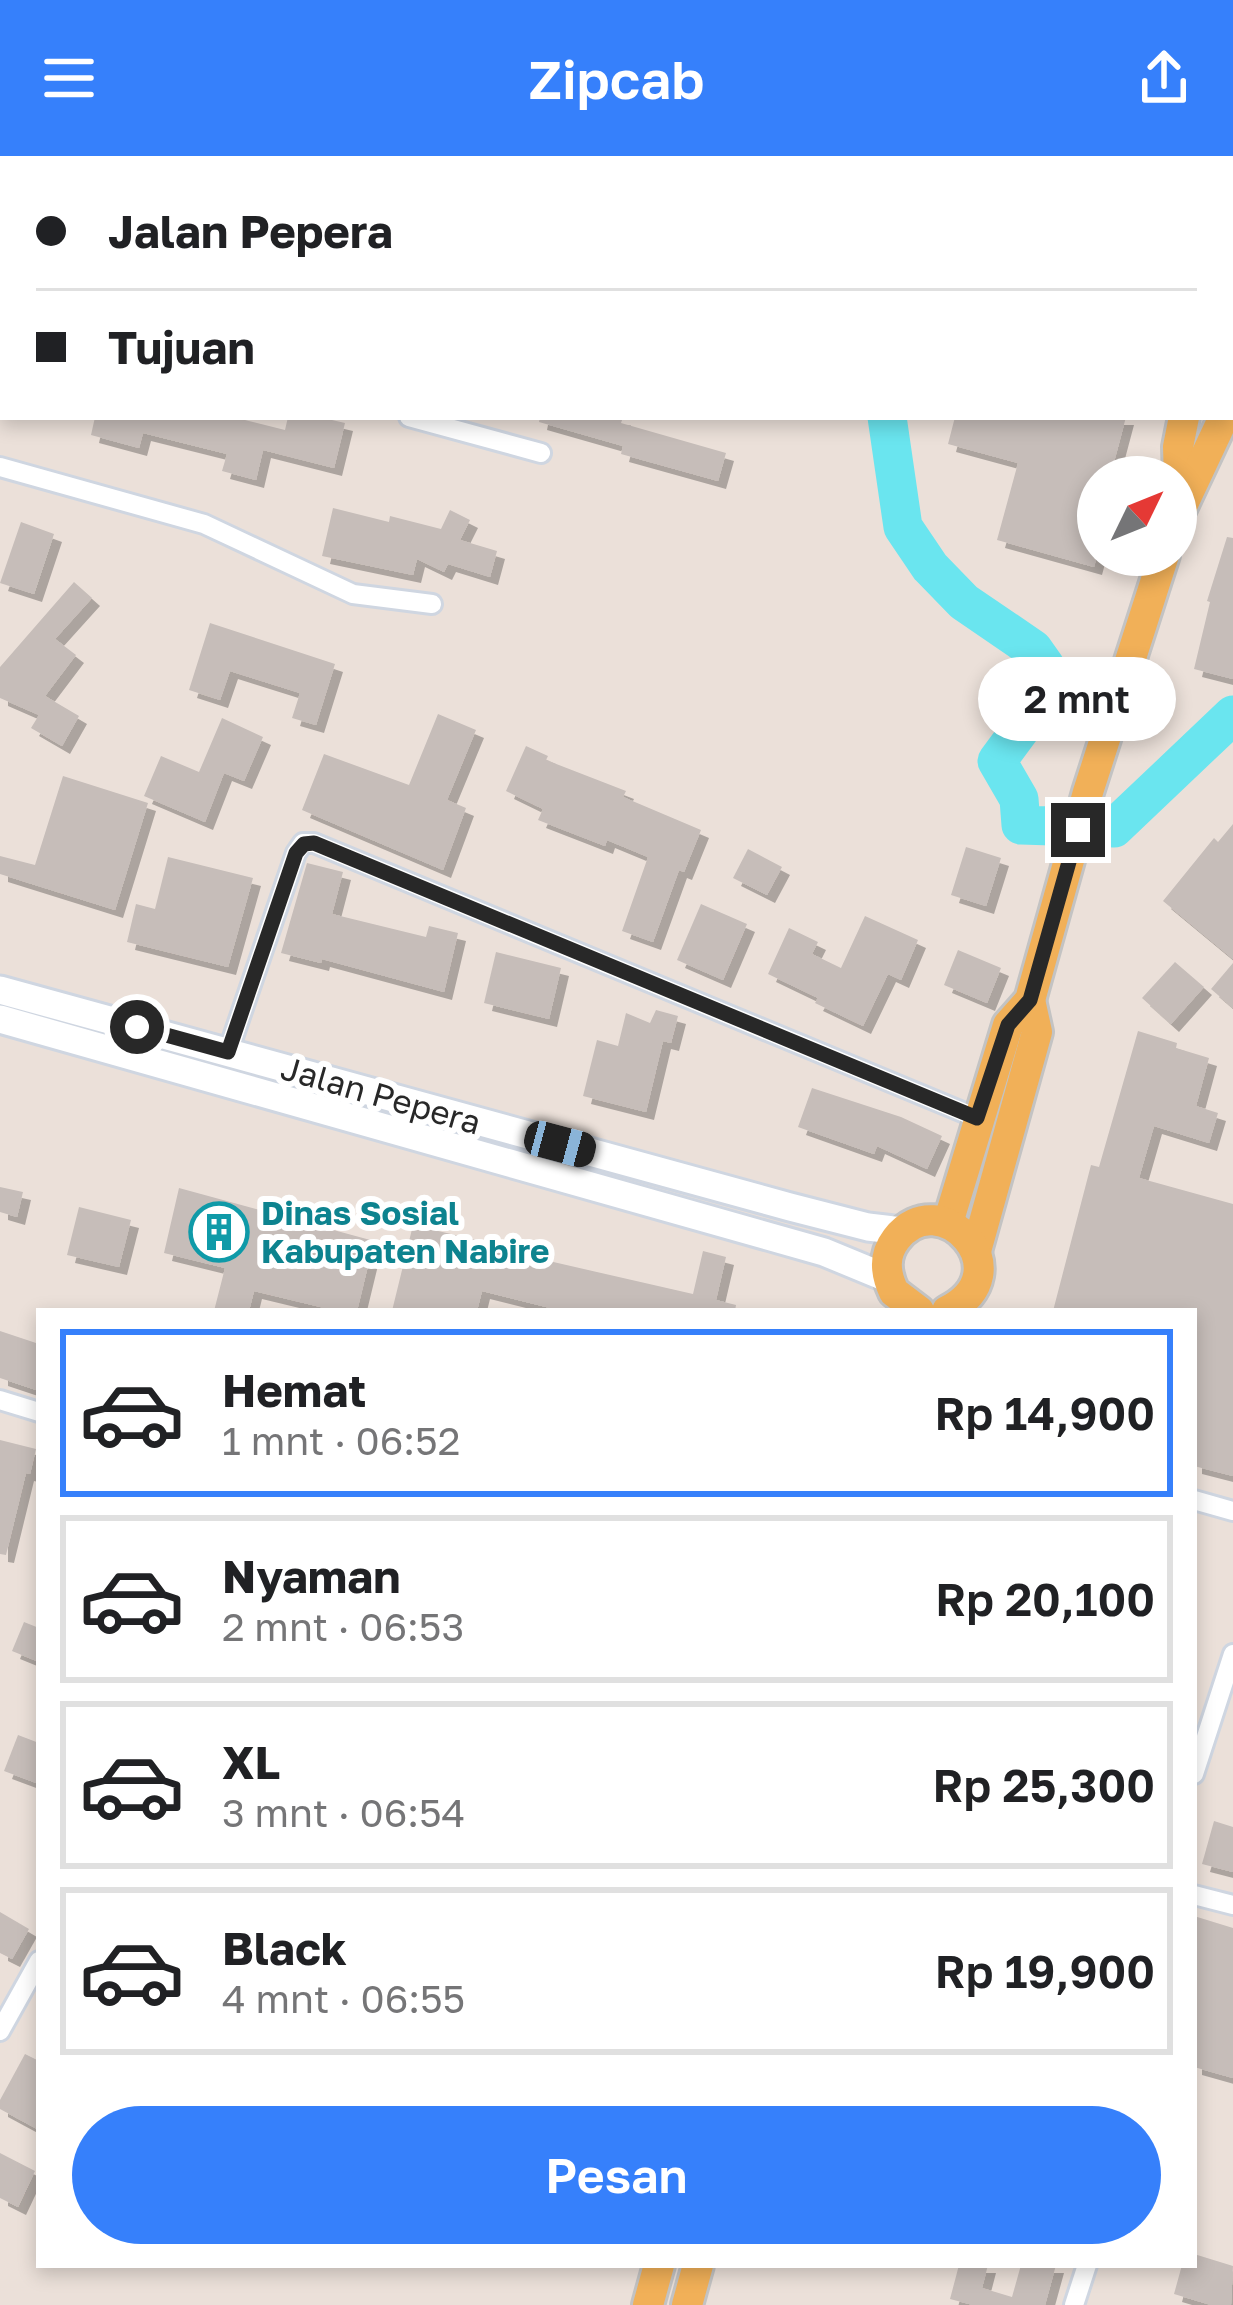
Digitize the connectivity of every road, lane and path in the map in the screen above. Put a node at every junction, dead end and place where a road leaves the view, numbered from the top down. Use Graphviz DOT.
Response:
graph roads {
  1 [pos="420,420"];
  2 [pos="1183,420"];
  3 [pos="1223,420"];
  4 [pos="541,453"];
  5 [pos="1178,456"];
  6 [pos="0,467"];
  7 [pos="1197,477"];
  8 [pos="1157,576"];
  9 [pos="432,604"];
  10 [pos="0,990"];
  11 [pos="1030,1000"];
  12 [pos="0,1019"];
  13 [pos="228,1052"];
  14 [pos="421,1106"];
  15 [pos="977,1118"];
  16 [pos="415,1136"];
  17 [pos="948,1223"];
  18 [pos="902,1231"];
  19 [pos="976,1252"];
  20 [pos="887,1278"];
  21 [pos="913,1308"];
  22 [pos="956,1308"];
  23 [pos="0,1400"];
  24 [pos="36,1411"];
  25 [pos="1197,1501"];
  26 [pos="1233,1511"];
  27 [pos="1233,1654"];
  28 [pos="1197,1765"];
  29 [pos="1197,1895"];
  30 [pos="1233,1905"];
  31 [pos="36,1966"];
  32 [pos="1,2026"];
  33 [pos="658,2268"];
  34 [pos="697,2268"];
  35 [pos="1086,2268"];
  36 [pos="648,2305"];
  37 [pos="687,2305"];
  38 [pos="1074,2305"];
  1 -- 4 [label="street"];
  2 -- 5 [label="main road"];
  3 -- 7 [label="main road"];
  6 -- 9 [label="street"];
  8 -- 11 [label="main road"];
  10 -- 13 [label="main road, Jalan Pepera"];
  11 -- 15 [label="main road"];
  11 -- 19 [label="main road"];
  12 -- 16 [label="main road, Jalan Pepera"];
  13 -- 14 [label="main road, Jalan Pepera"];
  13 -- 15 [label="street"];
  14 -- 16 [label="main road"];
  14 -- 18 [label="main road, Jalan Pepera"];
  15 -- 17 [label="main road"];
  16 -- 20 [label="main road, Jalan Pepera"];
  17 -- 18 [label="main road"];
  17 -- 19 [label="main road"];
  18 -- 20 [label="main road"];
  19 -- 22 [label="main road"];
  20 -- 21 [label="main road"];
  23 -- 24 [label="street"];
  25 -- 26 [label="street"];
  27 -- 28 [label="street"];
  29 -- 30 [label="street"];
  31 -- 32 [label="street"];
  33 -- 36 [label="main road"];
  34 -- 37 [label="main road"];
  35 -- 38 [label="street"];
}
